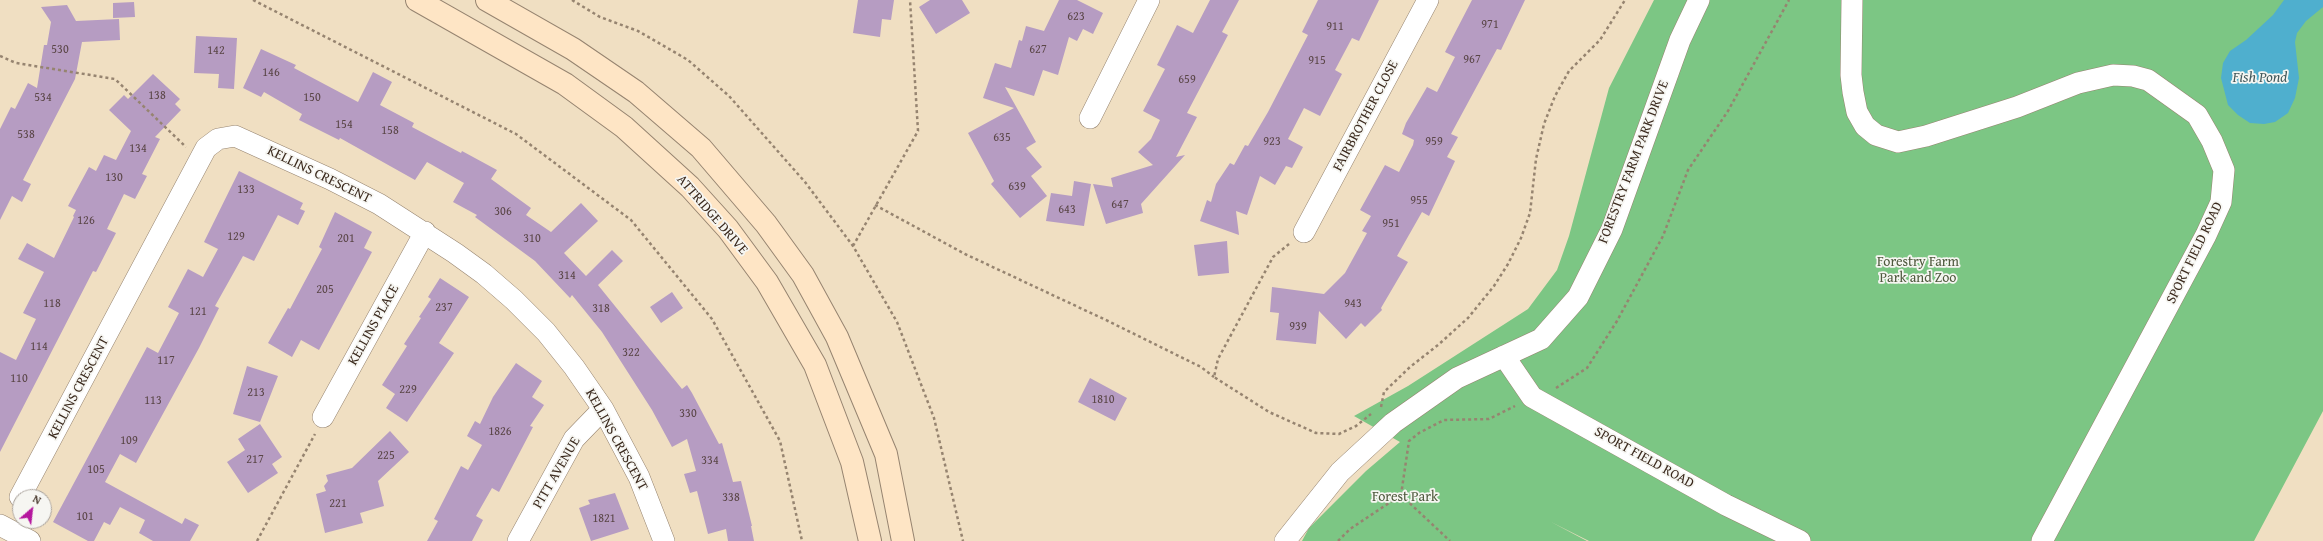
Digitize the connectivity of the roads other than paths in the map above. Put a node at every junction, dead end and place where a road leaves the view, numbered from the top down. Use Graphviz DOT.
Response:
graph roads {
  1 [pos="418,0"];
  2 [pos="487,0"];
  3 [pos="1149,0"];
  4 [pos="1428,0"];
  5 [pos="1699,0"];
  6 [pos="1852,0"];
  7 [pos="1090,118"];
  8 [pos="425,232"];
  9 [pos="1304,232"];
  10 [pos="1504,356"];
  11 [pos="603,409"];
  12 [pos="323,417"];
  13 [pos="24,489"];
  14 [pos="12,510"];
  15 [pos="2,526"];
  16 [pos="30,541"];
  17 [pos="518,541"];
  18 [pos="664,541"];
  19 [pos="870,541"];
  20 [pos="903,541"];
  21 [pos="1285,541"];
  22 [pos="1800,541"];
  23 [pos="2042,541"];
  1 -- 19 [label="main road, ATTRIDGE DRIVE"];
  2 -- 20 [label="main road"];
  3 -- 7 [label="street"];
  4 -- 9 [label="street, FAIRBROTHER CLOSE"];
  5 -- 10 [label="street, FORESTRY FARM PARK DRIVE"];
  6 -- 23 [label="street, SPORT FIELD ROAD"];
  8 -- 11 [label="street, KELLINS CRESCENT"];
  8 -- 12 [label="street, KELLINS PLACE"];
  8 -- 13 [label="street, KELLINS CRESCENT"];
  10 -- 21 [label="street, FORESTRY FARM PARK DRIVE"];
  10 -- 22 [label="street, SPORT FIELD ROAD"];
  11 -- 17 [label="street, PITT AVENUE"];
  11 -- 18 [label="street, KELLINS CRESCENT"];
  14 -- 15 [label="street, KELLINS CRESCENT"];
  15 -- 16 [label="street"];
}
